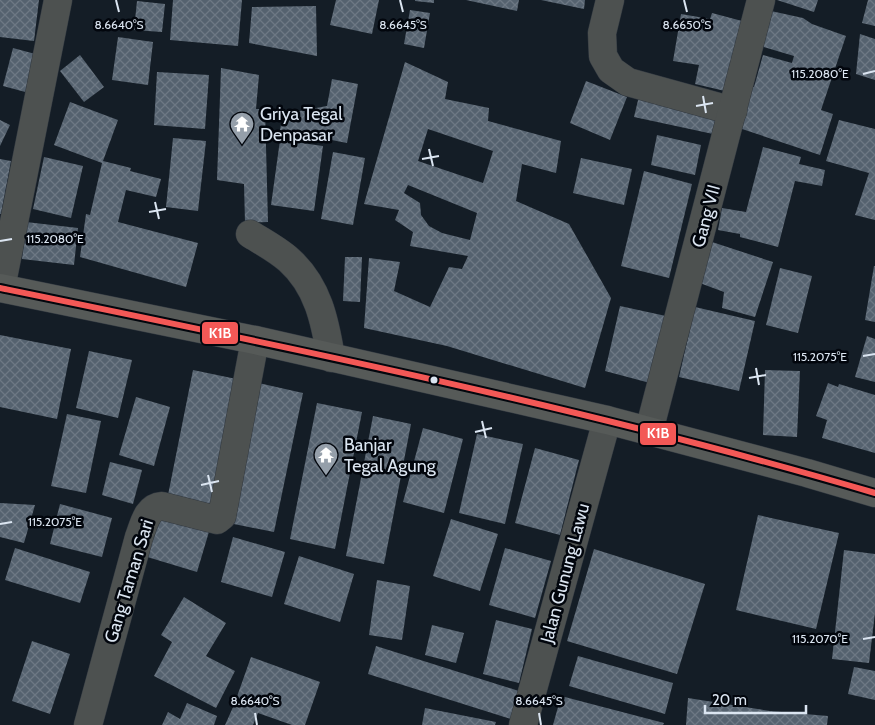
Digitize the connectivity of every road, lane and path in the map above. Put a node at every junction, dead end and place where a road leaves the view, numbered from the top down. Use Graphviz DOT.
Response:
graph roads {
  1 [pos="58,0"];
  2 [pos="610,0"];
  3 [pos="761,0"];
  4 [pos="733,111"];
  5 [pos="250,234"];
  6 [pos="1,288"];
  7 [pos="255,340"];
  8 [pos="331,358"];
  9 [pos="607,420"];
  10 [pos="649,431"];
  11 [pos="875,493"];
  12 [pos="88,725"];
  13 [pos="523,725"];
  1 -- 6 [label="street"];
  2 -- 4 [label="street"];
  3 -- 4 [label="street, Gang VII"];
  4 -- 10 [label="street, Gang VII"];
  5 -- 8 [label="street"];
  6 -- 7 [label="highway"];
  7 -- 8 [label="highway"];
  7 -- 12 [label="street, Gang Taman Sari"];
  8 -- 9 [label="highway"];
  9 -- 10 [label="highway"];
  9 -- 13 [label="street, Jalan Gunung Lawu"];
  10 -- 11 [label="highway"];
}
